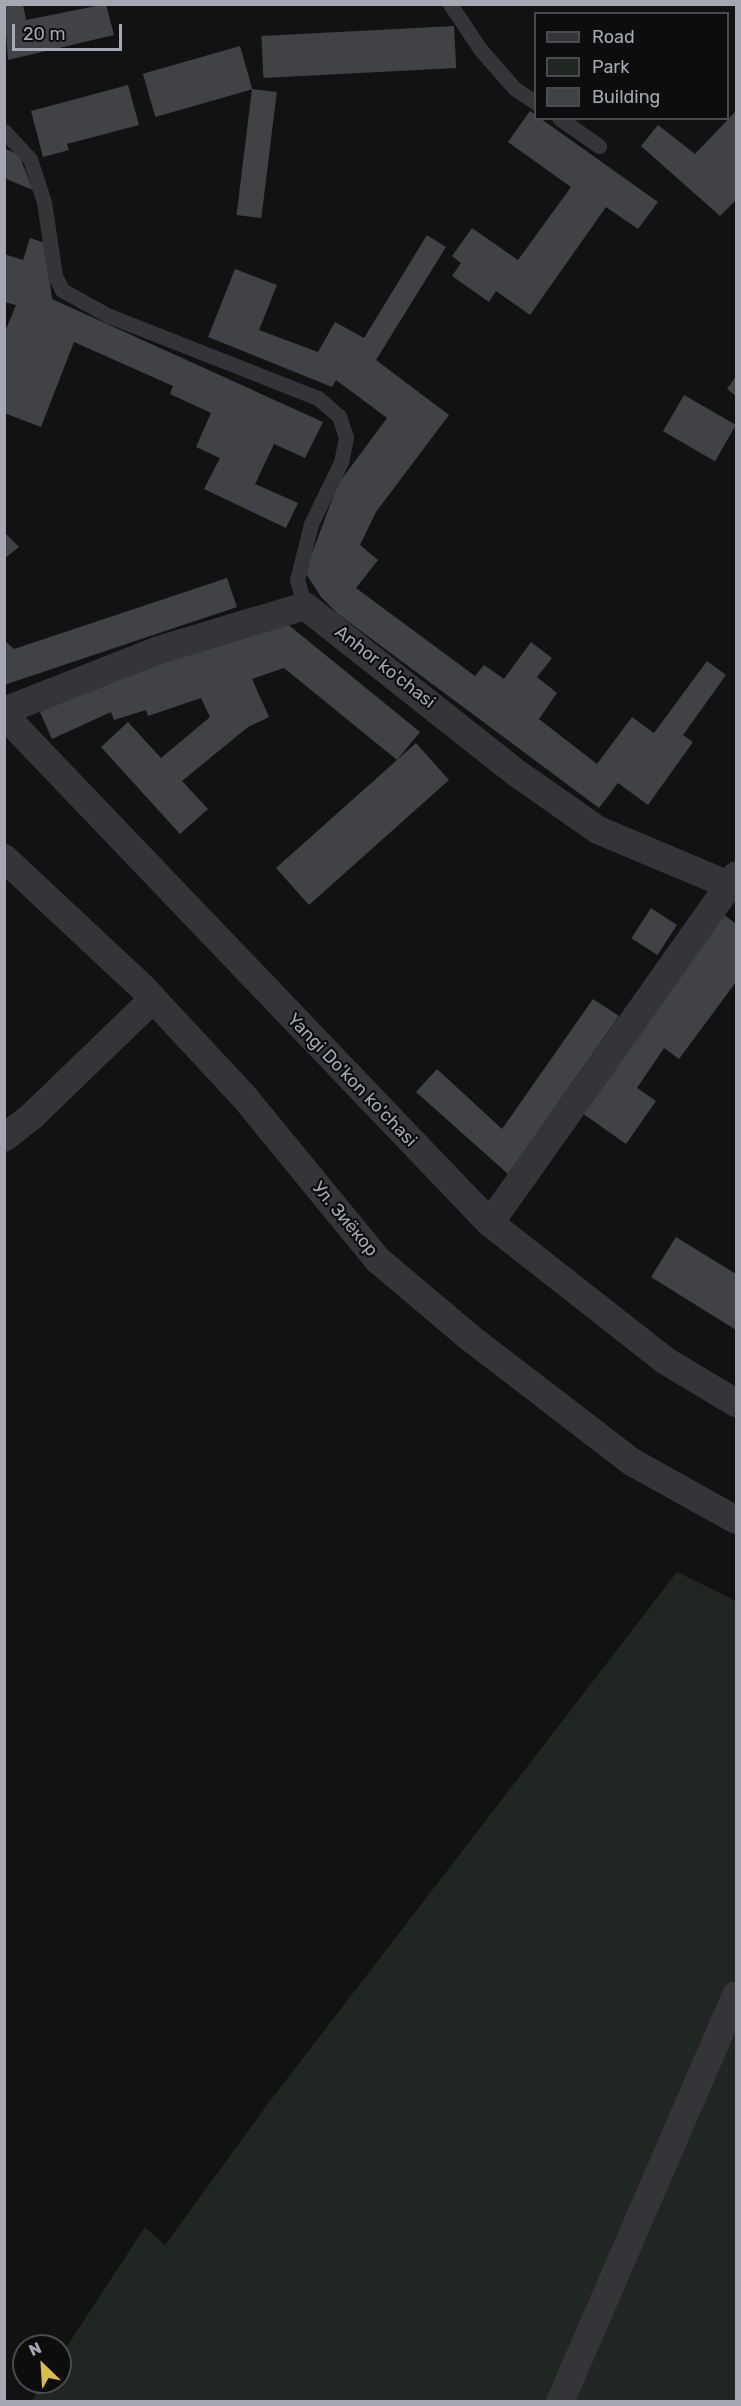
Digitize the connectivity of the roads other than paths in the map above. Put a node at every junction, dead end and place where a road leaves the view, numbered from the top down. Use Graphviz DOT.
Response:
graph roads {
  1 [pos="450,4"];
  2 [pos="534,102"];
  3 [pos="562,120"];
  4 [pos="4,131"];
  5 [pos="599,146"];
  6 [pos="305,606"];
  7 [pos="4,713"];
  8 [pos="4,858"];
  9 [pos="734,882"];
  10 [pos="153,999"];
  11 [pos="4,1138"];
  12 [pos="490,1223"];
  13 [pos="736,1403"];
  14 [pos="736,1520"];
  15 [pos="736,1996"];
  16 [pos="560,2402"];
  1 -- 2 [label="lane"];
  3 -- 5 [label="lane"];
  4 -- 6 [label="lane"];
  6 -- 7 [label="street"];
  6 -- 9 [label="street, Anhor ko'chasi"];
  7 -- 12 [label="street, Yangi Do'kon ko'chasi"];
  8 -- 10 [label="street, Ул. Зиёкор"];
  9 -- 12 [label="street"];
  10 -- 11 [label="street"];
  10 -- 14 [label="street, Ул. Зиёкор"];
  12 -- 13 [label="street, Yangi Do'kon ko'chasi"];
  15 -- 16 [label="street"];
}
